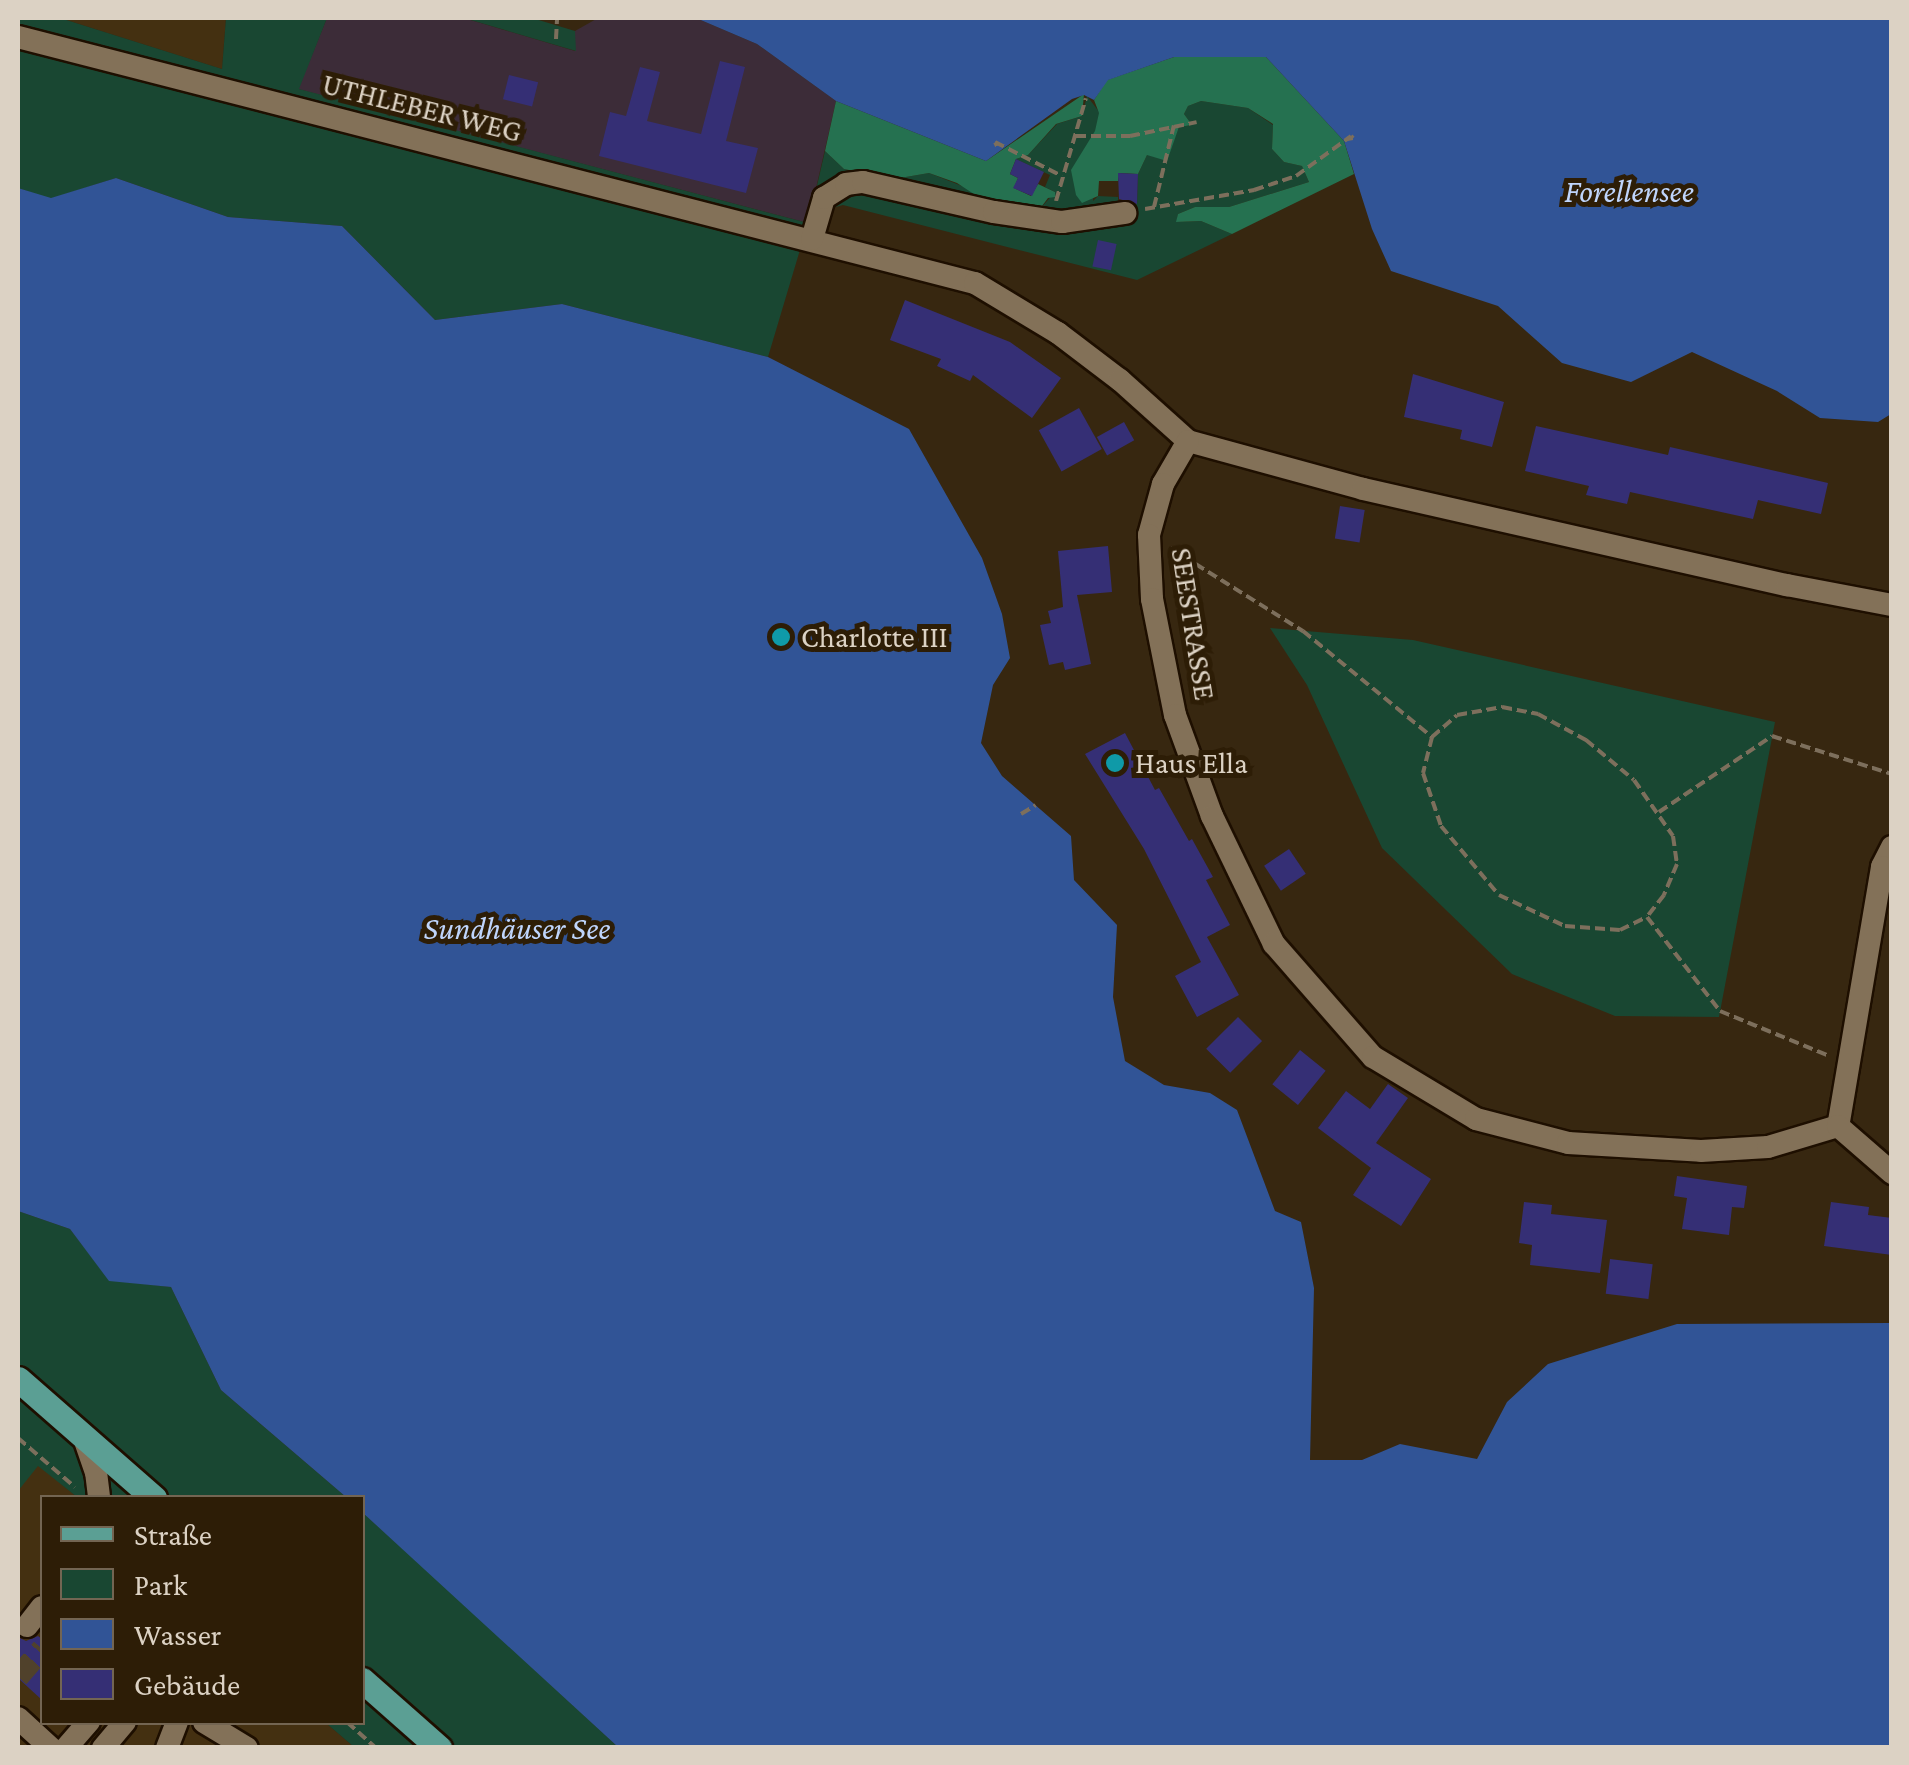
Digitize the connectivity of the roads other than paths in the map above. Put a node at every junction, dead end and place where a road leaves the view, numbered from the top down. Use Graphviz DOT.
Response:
graph roads {
  1 [pos="18,36"];
  2 [pos="1125,213"];
  3 [pos="812,239"];
  4 [pos="1188,441"];
  5 [pos="1892,604"];
  6 [pos="1892,847"];
  7 [pos="1838,1126"];
  8 [pos="1892,1172"];
  9 [pos="18,1379"];
  10 [pos="84,1438"];
  11 [pos="98,1495"];
  12 [pos="150,1495"];
  13 [pos="40,1610"];
  14 [pos="27,1626"];
  15 [pos="365,1683"];
  16 [pos="18,1718"];
  17 [pos="86,1725"];
  18 [pos="122,1725"];
  19 [pos="209,1725"];
  20 [pos="50,1748"];
  21 [pos="66,1748"];
  22 [pos="103,1748"];
  23 [pos="247,1748"];
  24 [pos="439,1748"];
  1 -- 3 [label="street, UTHLEBER WEG"];
  2 -- 3 [label="street"];
  3 -- 4 [label="street"];
  4 -- 5 [label="street"];
  4 -- 7 [label="street, SEESTRASSE"];
  6 -- 7 [label="street"];
  7 -- 8 [label="street"];
  9 -- 10 [label="main road"];
  10 -- 11 [label="street"];
  10 -- 12 [label="main road"];
  13 -- 14 [label="street"];
  15 -- 24 [label="main road"];
  16 -- 20 [label="street"];
  17 -- 21 [label="street"];
  18 -- 22 [label="street"];
  19 -- 23 [label="street"];
}
